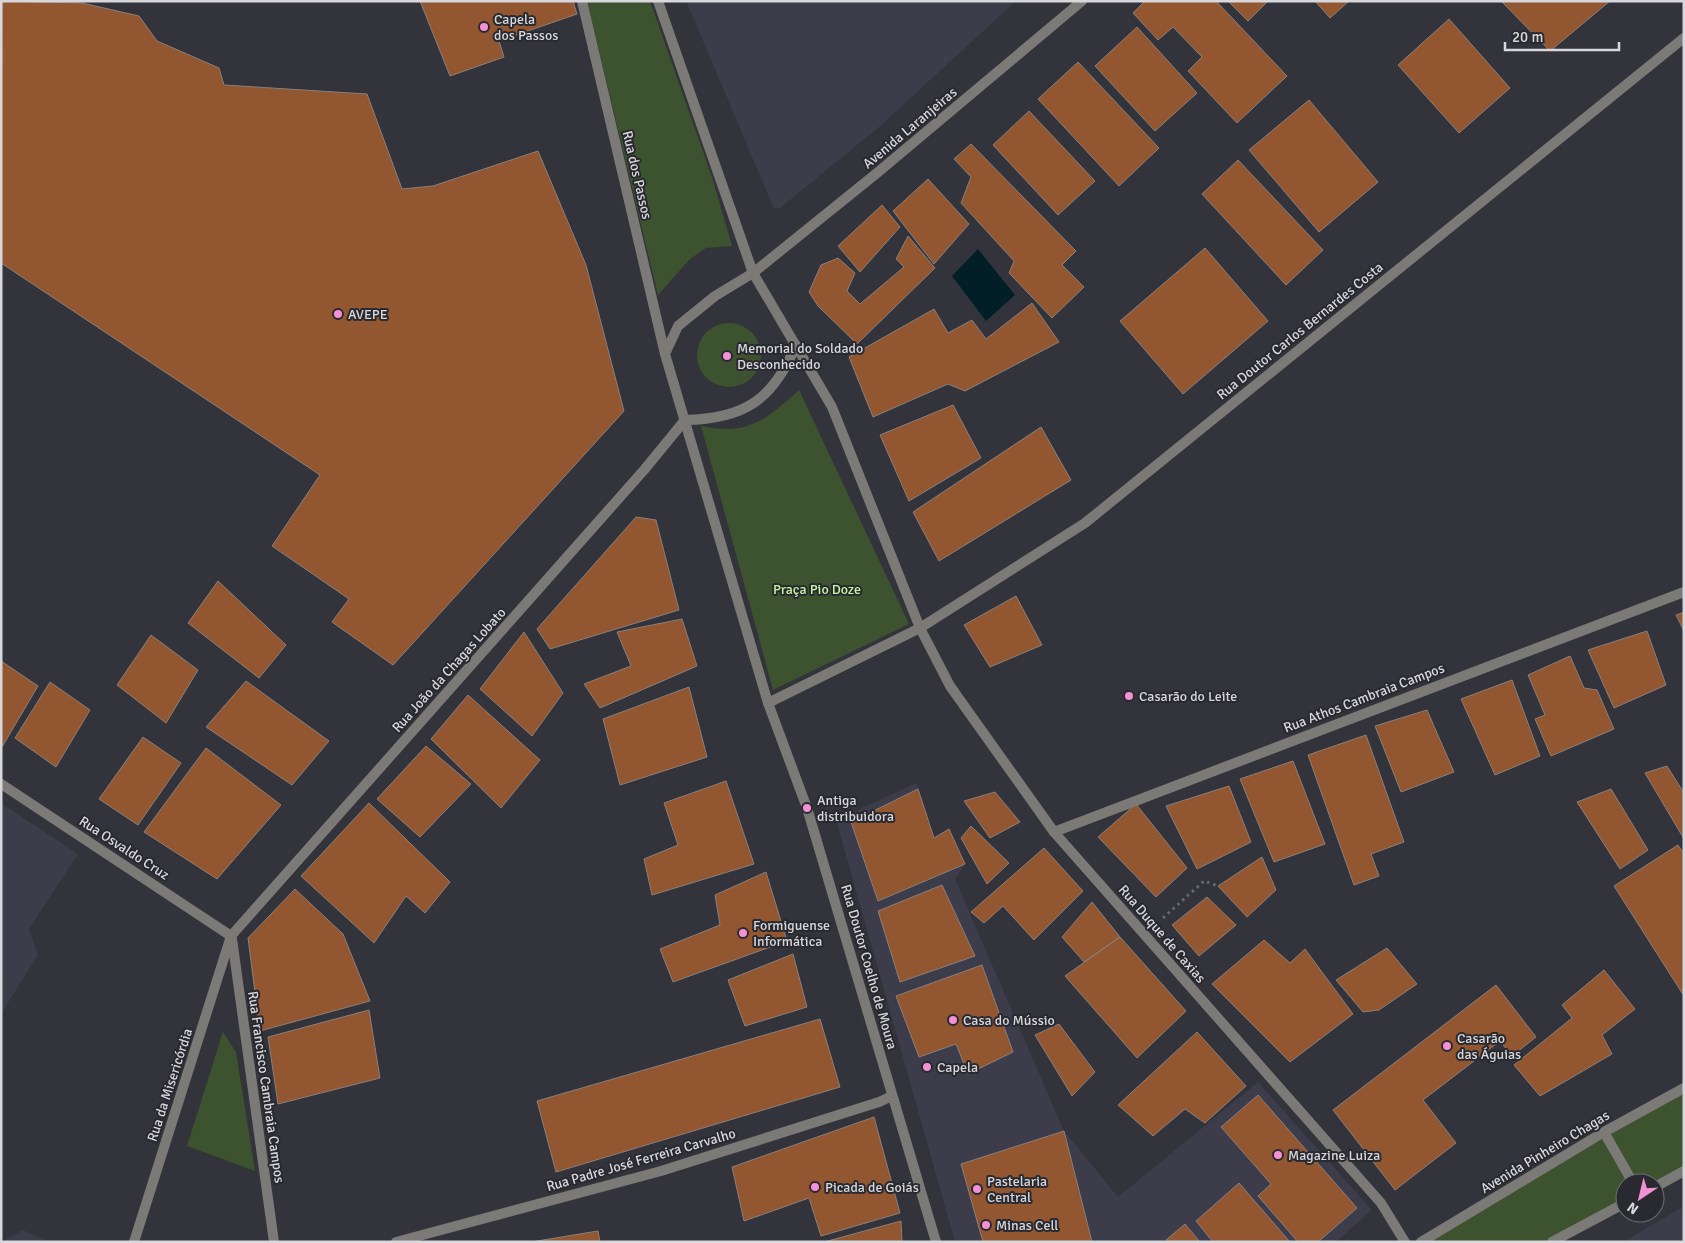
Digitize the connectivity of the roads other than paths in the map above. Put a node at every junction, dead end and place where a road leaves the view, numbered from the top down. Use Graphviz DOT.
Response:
graph roads {
  1 [pos="582,1"];
  2 [pos="658,1"];
  3 [pos="1082,1"];
  4 [pos="1684,38"];
  5 [pos="753,273"];
  6 [pos="796,345"];
  7 [pos="665,354"];
  8 [pos="685,420"];
  9 [pos="1684,592"];
  10 [pos="920,628"];
  11 [pos="768,703"];
  12 [pos="1,784"];
  13 [pos="1054,832"];
  14 [pos="232,936"];
  15 [pos="1684,1088"];
  16 [pos="892,1096"];
  17 [pos="1604,1132"];
  18 [pos="1684,1171"];
  19 [pos="1627,1173"];
  20 [pos="1665,1181"];
  21 [pos="1615,1208"];
  22 [pos="134,1242"];
  23 [pos="274,1242"];
  24 [pos="396,1242"];
  25 [pos="936,1242"];
  26 [pos="1405,1242"];
  27 [pos="1420,1242"];
  28 [pos="1552,1242"];
  1 -- 7 [label="street, Rua dos Passos"];
  2 -- 5 [label="street"];
  3 -- 5 [label="street, Avenida Laranjeiras"];
  4 -- 10 [label="street, Rua Doutor Carlos Bernardes Costa"];
  5 -- 6 [label="street"];
  5 -- 7 [label="street"];
  6 -- 8 [label="street"];
  6 -- 10 [label="street"];
  7 -- 8 [label="street"];
  8 -- 11 [label="street"];
  8 -- 14 [label="street, Rua João da Chagas Lobato"];
  9 -- 13 [label="street, Rua Athos Cambraia Campos"];
  10 -- 11 [label="street"];
  10 -- 13 [label="street, Rua Duque de Caxias"];
  11 -- 16 [label="street, Rua Doutor Coelho de Moura"];
  12 -- 14 [label="street, Rua Osvaldo Cruz"];
  13 -- 26 [label="street, Rua Duque de Caxias"];
  14 -- 22 [label="street, Rua da Misericórdia"];
  14 -- 23 [label="street, Rua Francisco Cambraia Campos"];
  15 -- 17 [label="street, Avenida Pinheiro Chagas"];
  16 -- 24 [label="street, Rua Padre José Ferreira Carvalho"];
  16 -- 25 [label="street, Rua Doutor Coelho de Moura"];
  17 -- 19 [label="street"];
  17 -- 27 [label="street, Avenida Pinheiro Chagas"];
  18 -- 20 [label="street"];
  21 -- 28 [label="street"];
}
